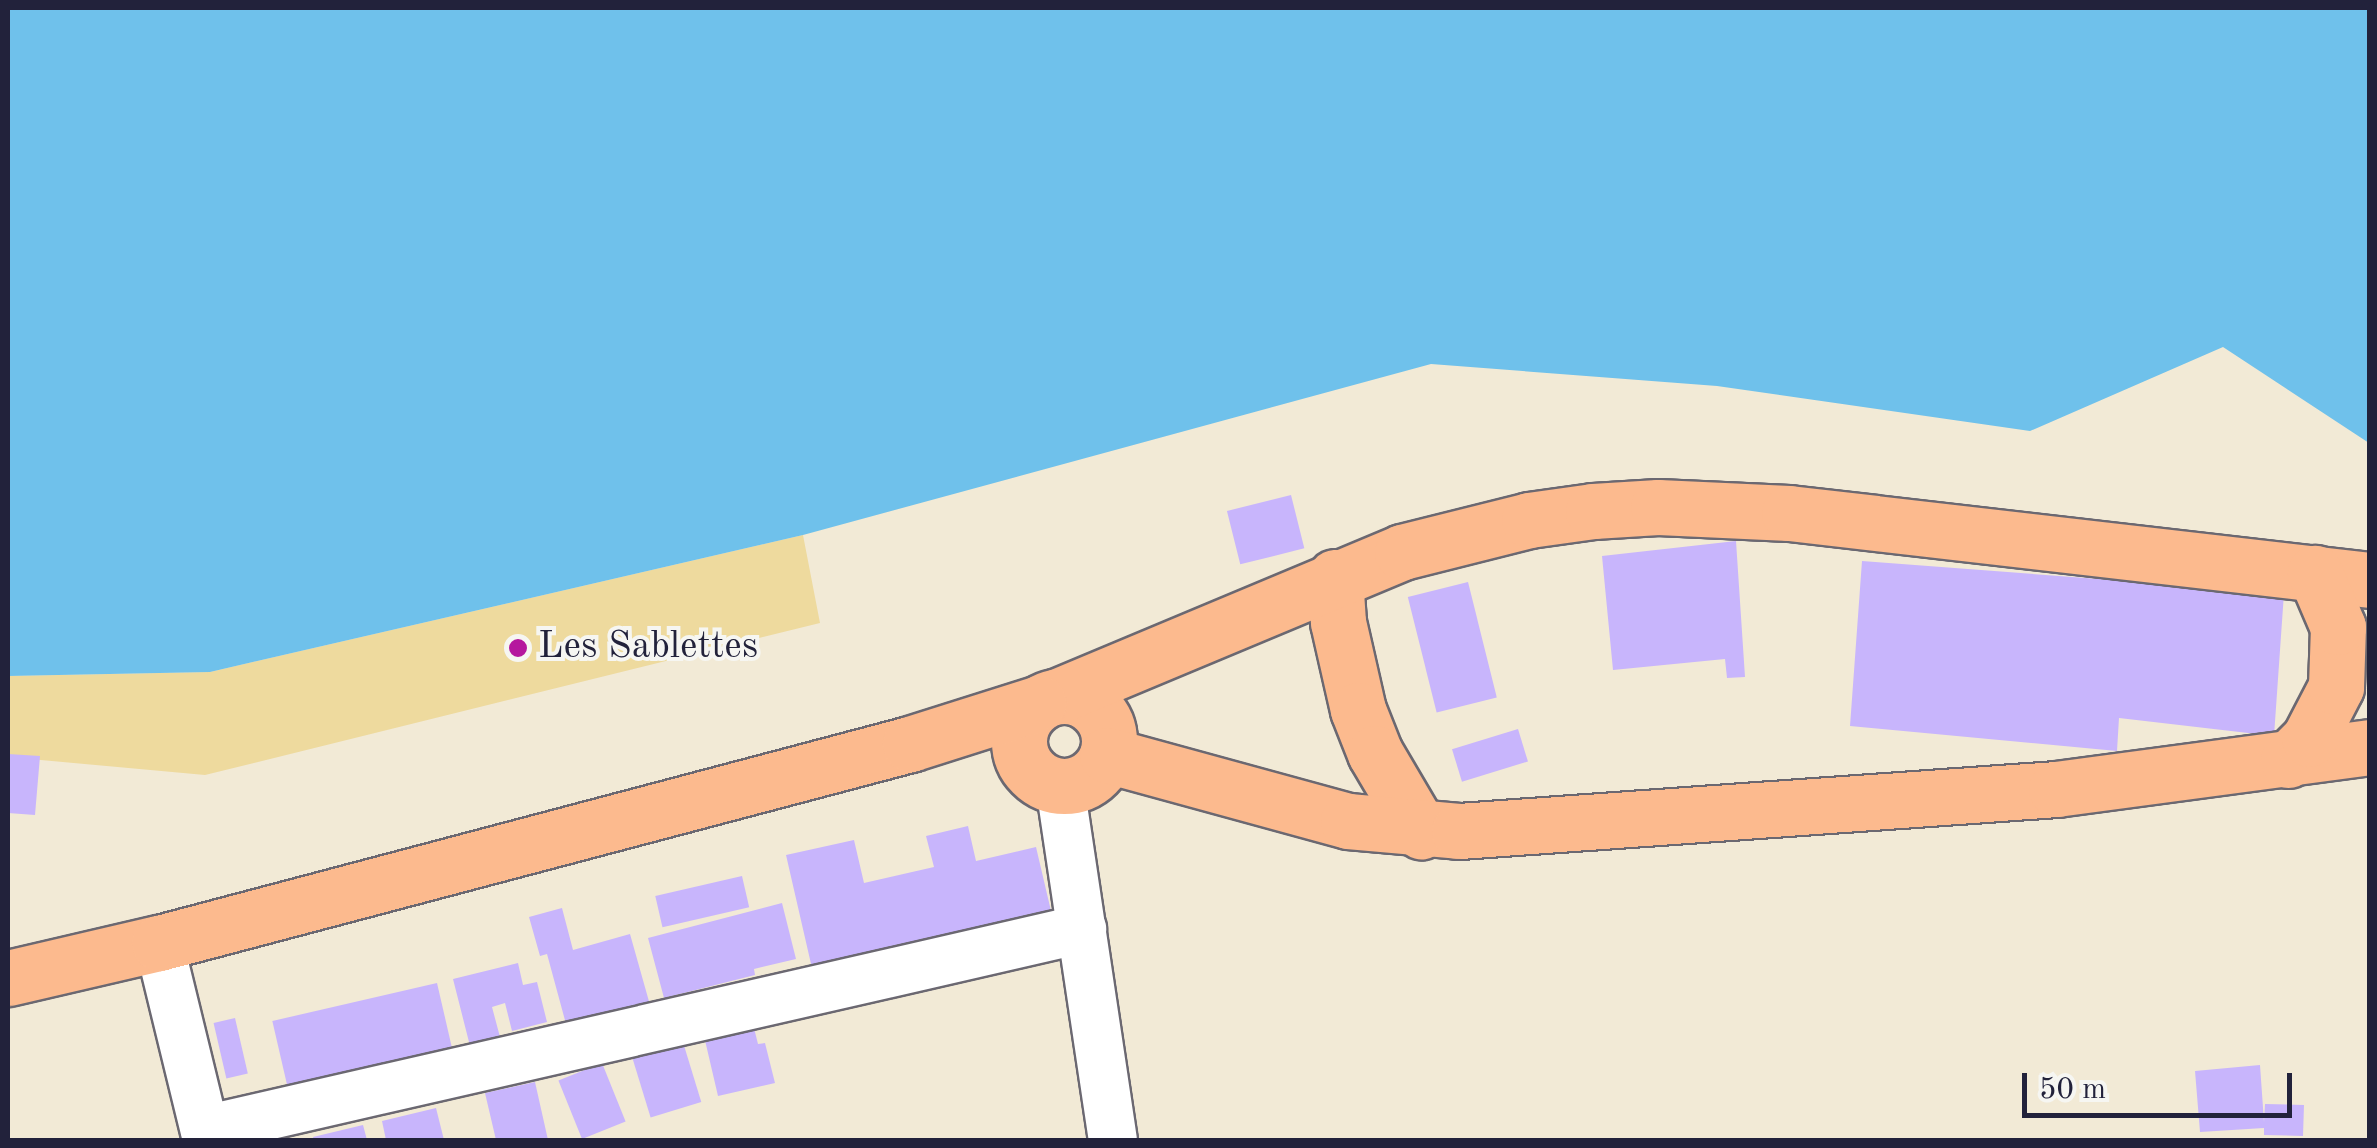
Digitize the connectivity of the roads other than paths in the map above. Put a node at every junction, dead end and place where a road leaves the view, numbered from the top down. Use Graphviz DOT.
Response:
graph roads {
  1 [pos="2315,573"];
  2 [pos="1335,576"];
  3 [pos="2370,580"];
  4 [pos="1048,699"];
  5 [pos="910,744"];
  6 [pos="2370,747"];
  7 [pos="1107,755"];
  8 [pos="2288,760"];
  9 [pos="1044,777"];
  10 [pos="1422,831"];
  11 [pos="1082,930"];
  12 [pos="159,943"];
  13 [pos="8,978"];
  14 [pos="206,1135"];
  15 [pos="1113,1140"];
  1 -- 2 [label="main road"];
  1 -- 3 [label="main road"];
  1 -- 8 [label="main road"];
  2 -- 4 [label="main road"];
  2 -- 10 [label="main road"];
  4 -- 5 [label="main road"];
  4 -- 7 [label="main road"];
  4 -- 9 [label="main road"];
  5 -- 9 [label="main road"];
  5 -- 12 [label="main road"];
  6 -- 8 [label="main road"];
  7 -- 9 [label="main road"];
  7 -- 10 [label="main road"];
  8 -- 10 [label="main road"];
  9 -- 11 [label="street"];
  11 -- 14 [label="street"];
  11 -- 15 [label="street"];
  12 -- 13 [label="main road"];
  12 -- 14 [label="street"];
}
